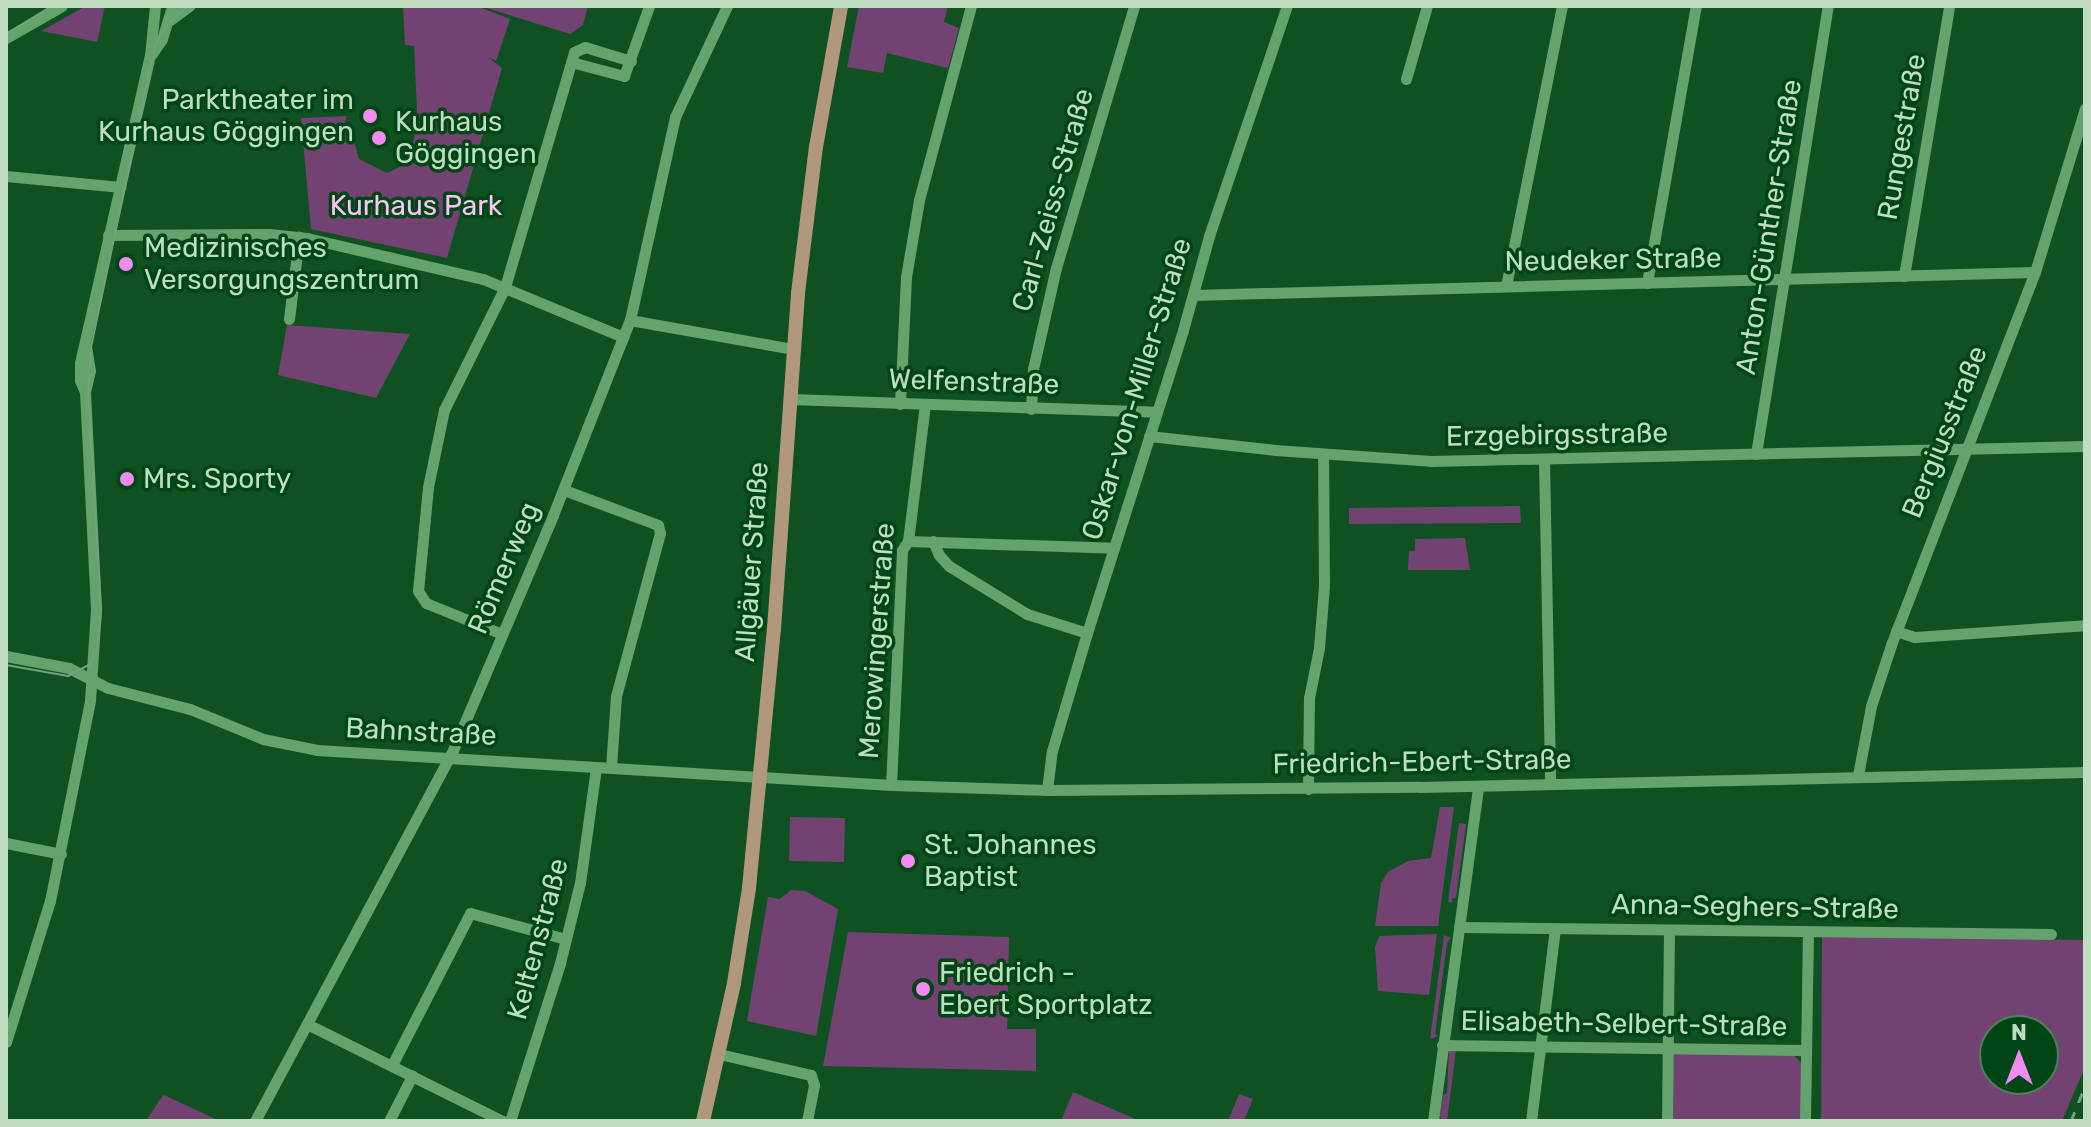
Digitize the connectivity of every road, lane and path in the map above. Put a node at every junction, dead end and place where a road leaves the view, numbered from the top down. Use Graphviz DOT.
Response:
graph roads {
  1 [pos="62,6"];
  2 [pos="155,6"];
  3 [pos="172,6"];
  4 [pos="189,6"];
  5 [pos="649,6"];
  6 [pos="727,6"];
  7 [pos="841,6"];
  8 [pos="971,6"];
  9 [pos="1134,6"];
  10 [pos="1287,6"];
  11 [pos="1427,6"];
  12 [pos="1562,6"];
  13 [pos="1696,6"];
  14 [pos="1828,6"];
  15 [pos="1949,6"];
  16 [pos="170,20"];
  17 [pos="6,38"];
  18 [pos="150,56"];
  19 [pos="631,61"];
  20 [pos="571,62"];
  21 [pos="1406,79"];
  22 [pos="2085,108"];
  23 [pos="6,176"];
  24 [pos="120,187"];
  25 [pos="108,235"];
  26 [pos="299,237"];
  27 [pos="2035,272"];
  28 [pos="1904,276"];
  29 [pos="1787,280"];
  30 [pos="1647,283"];
  31 [pos="1506,286"];
  32 [pos="505,287"];
  33 [pos="1193,295"];
  34 [pos="289,319"];
  35 [pos="630,320"];
  36 [pos="623,337"];
  37 [pos="793,349"];
  38 [pos="790,399"];
  39 [pos="900,404"];
  40 [pos="925,405"];
  41 [pos="1031,409"];
  42 [pos="1157,412"];
  43 [pos="1149,436"];
  44 [pos="1966,446"];
  45 [pos="2085,446"];
  46 [pos="1323,454"];
  47 [pos="1756,454"];
  48 [pos="1544,460"];
  49 [pos="564,490"];
  50 [pos="908,541"];
  51 [pos="933,541"];
  52 [pos="1114,548"];
  53 [pos="2085,625"];
  54 [pos="1896,631"];
  55 [pos="1087,633"];
  56 [pos="502,634"];
  57 [pos="6,656"];
  58 [pos="93,679"];
  59 [pos="448,759"];
  60 [pos="596,767"];
  61 [pos="611,767"];
  62 [pos="2085,772"];
  63 [pos="1858,775"];
  64 [pos="760,776"];
  65 [pos="1550,784"];
  66 [pos="891,785"];
  67 [pos="1478,786"];
  68 [pos="1308,789"];
  69 [pos="1047,790"];
  70 [pos="6,843"];
  71 [pos="61,854"];
  72 [pos="1459,927"];
  73 [pos="1555,928"];
  74 [pos="1669,930"];
  75 [pos="1808,932"];
  76 [pos="2051,934"];
  77 [pos="566,939"];
  78 [pos="307,1024"];
  79 [pos="6,1042"];
  80 [pos="1442,1045"];
  81 [pos="1540,1046"];
  82 [pos="1668,1048"];
  83 [pos="1806,1050"];
  84 [pos="719,1054"];
  85 [pos="392,1065"];
  86 [pos="412,1076"];
  87 [pos="255,1121"];
  88 [pos="389,1121"];
  89 [pos="502,1121"];
  90 [pos="510,1121"];
  91 [pos="703,1121"];
  92 [pos="807,1121"];
  93 [pos="1433,1121"];
  94 [pos="1531,1121"];
  95 [pos="1667,1121"];
  96 [pos="1805,1121"];
  1 -- 17 [label="street"];
  2 -- 18 [label="street"];
  3 -- 16 [label="street"];
  4 -- 16 [label="street"];
  5 -- 19 [label="street"];
  6 -- 35 [label="street, Römerweg"];
  7 -- 37 [label="main road, Allgäuer Straße"];
  8 -- 39 [label="street"];
  9 -- 41 [label="street, Carl-Zeiss-Straße"];
  10 -- 33 [label="street, Oskar-von-Miller-Straße"];
  11 -- 21 [label="street"];
  12 -- 31 [label="street"];
  13 -- 30 [label="street"];
  14 -- 29 [label="street, Anton-Günther-Straße"];
  15 -- 28 [label="street, Rungestraße"];
  16 -- 18 [label="street"];
  18 -- 24 [label="street"];
  19 -- 20 [label="street"];
  19 -- 20 [label="street"];
  20 -- 32 [label="street"];
  22 -- 27 [label="street, Bergiusstraße"];
  23 -- 24 [label="street"];
  24 -- 25 [label="street"];
  25 -- 26 [label="street"];
  25 -- 58 [label="street"];
  26 -- 32 [label="street"];
  26 -- 34 [label="street"];
  27 -- 28 [label="street, Neudeker Straße"];
  27 -- 44 [label="street, Bergiusstraße"];
  28 -- 29 [label="street, Neudeker Straße"];
  29 -- 30 [label="street, Neudeker Straße"];
  29 -- 47 [label="street, Anton-Günther-Straße"];
  30 -- 31 [label="street, Neudeker Straße"];
  31 -- 33 [label="street, Neudeker Straße"];
  32 -- 36 [label="street"];
  32 -- 56 [label="street"];
  33 -- 42 [label="street, Oskar-von-Miller-Straße"];
  35 -- 36 [label="street, Römerweg"];
  35 -- 37 [label="street"];
  36 -- 49 [label="street, Römerweg"];
  37 -- 38 [label="main road, Allgäuer Straße"];
  38 -- 39 [label="street, Welfenstraße"];
  38 -- 64 [label="main road, Allgäuer Straße"];
  39 -- 40 [label="street, Welfenstraße"];
  40 -- 41 [label="street, Welfenstraße"];
  40 -- 50 [label="street, Merowingerstraße"];
  41 -- 42 [label="street, Welfenstraße"];
  42 -- 43 [label="street, Oskar-von-Miller-Straße"];
  43 -- 46 [label="street, Erzgebirgsstraße"];
  43 -- 52 [label="street, Oskar-von-Miller-Straße"];
  44 -- 45 [label="street, Erzgebirgsstraße"];
  44 -- 47 [label="street, Erzgebirgsstraße"];
  44 -- 54 [label="street, Bergiusstraße"];
  46 -- 48 [label="street, Erzgebirgsstraße"];
  46 -- 68 [label="street"];
  47 -- 48 [label="street, Erzgebirgsstraße"];
  48 -- 65 [label="street"];
  49 -- 56 [label="street, Römerweg"];
  49 -- 61 [label="street"];
  50 -- 51 [label="street"];
  50 -- 66 [label="street, Merowingerstraße"];
  51 -- 52 [label="street"];
  51 -- 55 [label="street"];
  52 -- 55 [label="street, Oskar-von-Miller-Straße"];
  53 -- 54 [label="street"];
  54 -- 63 [label="street, Bergiusstraße"];
  55 -- 69 [label="street, Oskar-von-Miller-Straße"];
  56 -- 59 [label="street, Römerweg"];
  57 -- 58 [label="street, Bahnstraße"];
  58 -- 59 [label="street, Bahnstraße"];
  58 -- 71 [label="street"];
  59 -- 60 [label="street, Bahnstraße"];
  59 -- 78 [label="street, Römerweg"];
  60 -- 61 [label="street, Bahnstraße"];
  60 -- 77 [label="street, Keltenstraße"];
  61 -- 64 [label="street, Bahnstraße"];
  62 -- 63 [label="street, Friedrich-Ebert-Straße"];
  63 -- 65 [label="street, Friedrich-Ebert-Straße"];
  64 -- 66 [label="street, Friedrich-Ebert-Straße"];
  64 -- 84 [label="main road, Allgäuer Straße"];
  65 -- 67 [label="street, Friedrich-Ebert-Straße"];
  66 -- 69 [label="street, Friedrich-Ebert-Straße"];
  67 -- 68 [label="street, Friedrich-Ebert-Straße"];
  67 -- 72 [label="street"];
  68 -- 69 [label="street, Friedrich-Ebert-Straße"];
  70 -- 71 [label="street"];
  71 -- 79 [label="street"];
  72 -- 73 [label="street, Anna-Seghers-Straße"];
  72 -- 80 [label="street"];
  73 -- 74 [label="street, Anna-Seghers-Straße"];
  73 -- 81 [label="street"];
  74 -- 75 [label="street, Anna-Seghers-Straße"];
  74 -- 82 [label="street"];
  75 -- 76 [label="street, Anna-Seghers-Straße"];
  75 -- 83 [label="street"];
  77 -- 85 [label="street"];
  77 -- 90 [label="street, Keltenstraße"];
  78 -- 85 [label="street"];
  78 -- 87 [label="street, Römerweg"];
  80 -- 81 [label="street, Elisabeth-Selbert-Straße"];
  80 -- 93 [label="street"];
  81 -- 82 [label="street, Elisabeth-Selbert-Straße"];
  81 -- 94 [label="street"];
  82 -- 83 [label="street, Elisabeth-Selbert-Straße"];
  82 -- 95 [label="street"];
  83 -- 96 [label="street"];
  84 -- 91 [label="main road, Allgäuer Straße"];
  84 -- 92 [label="street"];
  85 -- 86 [label="street"];
  86 -- 88 [label="street"];
  86 -- 89 [label="street"];
}
